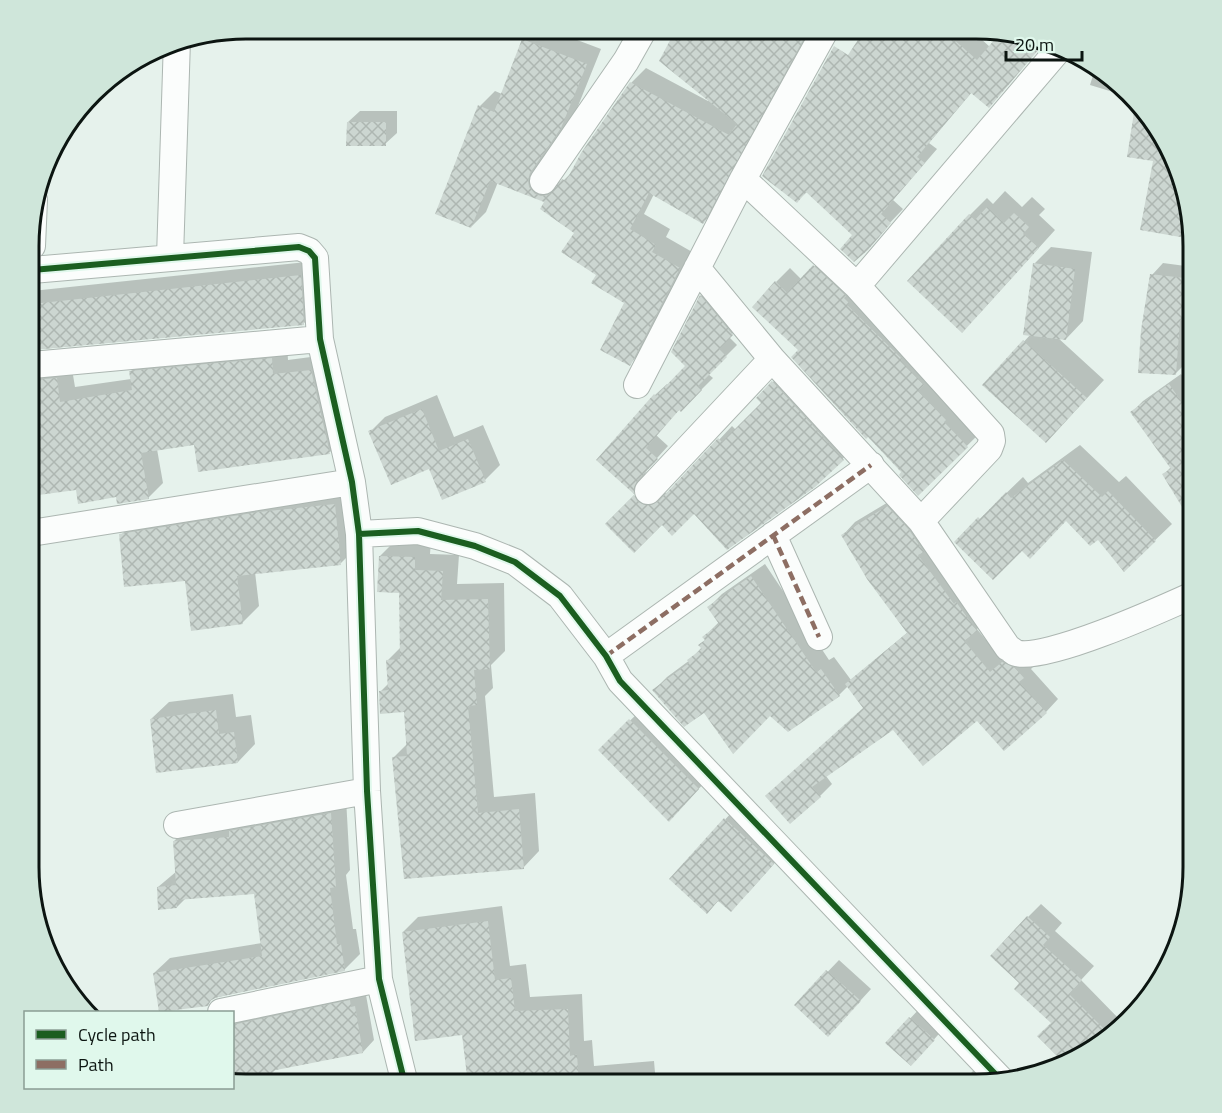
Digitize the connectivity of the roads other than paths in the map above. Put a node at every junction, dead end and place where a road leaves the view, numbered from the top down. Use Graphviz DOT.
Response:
graph roads {
  1 [pos="638,39"];
  2 [pos="820,39"];
  3 [pos="177,51"];
  4 [pos="1054,55"];
  5 [pos="743,179"];
  6 [pos="543,181"];
  7 [pos="170,257"];
  8 [pos="697,268"];
  9 [pos="39,269"];
  10 [pos="856,286"];
  11 [pos="320,339"];
  12 [pos="772,359"];
  13 [pos="39,364"];
  14 [pos="637,385"];
  15 [pos="872,465"];
  16 [pos="352,482"];
  17 [pos="648,491"];
  18 [pos="921,521"];
  19 [pos="39,532"];
  20 [pos="359,534"];
  21 [pos="773,535"];
  22 [pos="1183,599"];
  23 [pos="819,637"];
  24 [pos="606,656"];
  25 [pos="367,791"];
  26 [pos="177,825"];
  27 [pos="379,978"];
  28 [pos="226,1011"];
  29 [pos="995,1073"];
  30 [pos="403,1074"];
  1 -- 6 [label="street"];
  2 -- 5 [label="street"];
  3 -- 7 [label="street"];
  4 -- 10 [label="street"];
  5 -- 8 [label="street"];
  5 -- 10 [label="street"];
  7 -- 9 [label="street"];
  7 -- 11 [label="street"];
  8 -- 12 [label="street"];
  8 -- 14 [label="street"];
  10 -- 18 [label="street"];
  11 -- 13 [label="street"];
  11 -- 16 [label="street"];
  12 -- 15 [label="street"];
  12 -- 17 [label="street"];
  15 -- 18 [label="street"];
  15 -- 21 [label="street"];
  16 -- 19 [label="street"];
  16 -- 20 [label="street"];
  18 -- 22 [label="street"];
  20 -- 24 [label="street"];
  20 -- 25 [label="street"];
  21 -- 23 [label="street"];
  21 -- 24 [label="street"];
  24 -- 29 [label="street"];
  25 -- 26 [label="street"];
  25 -- 27 [label="street"];
  27 -- 28 [label="street"];
  27 -- 30 [label="street"];
}
